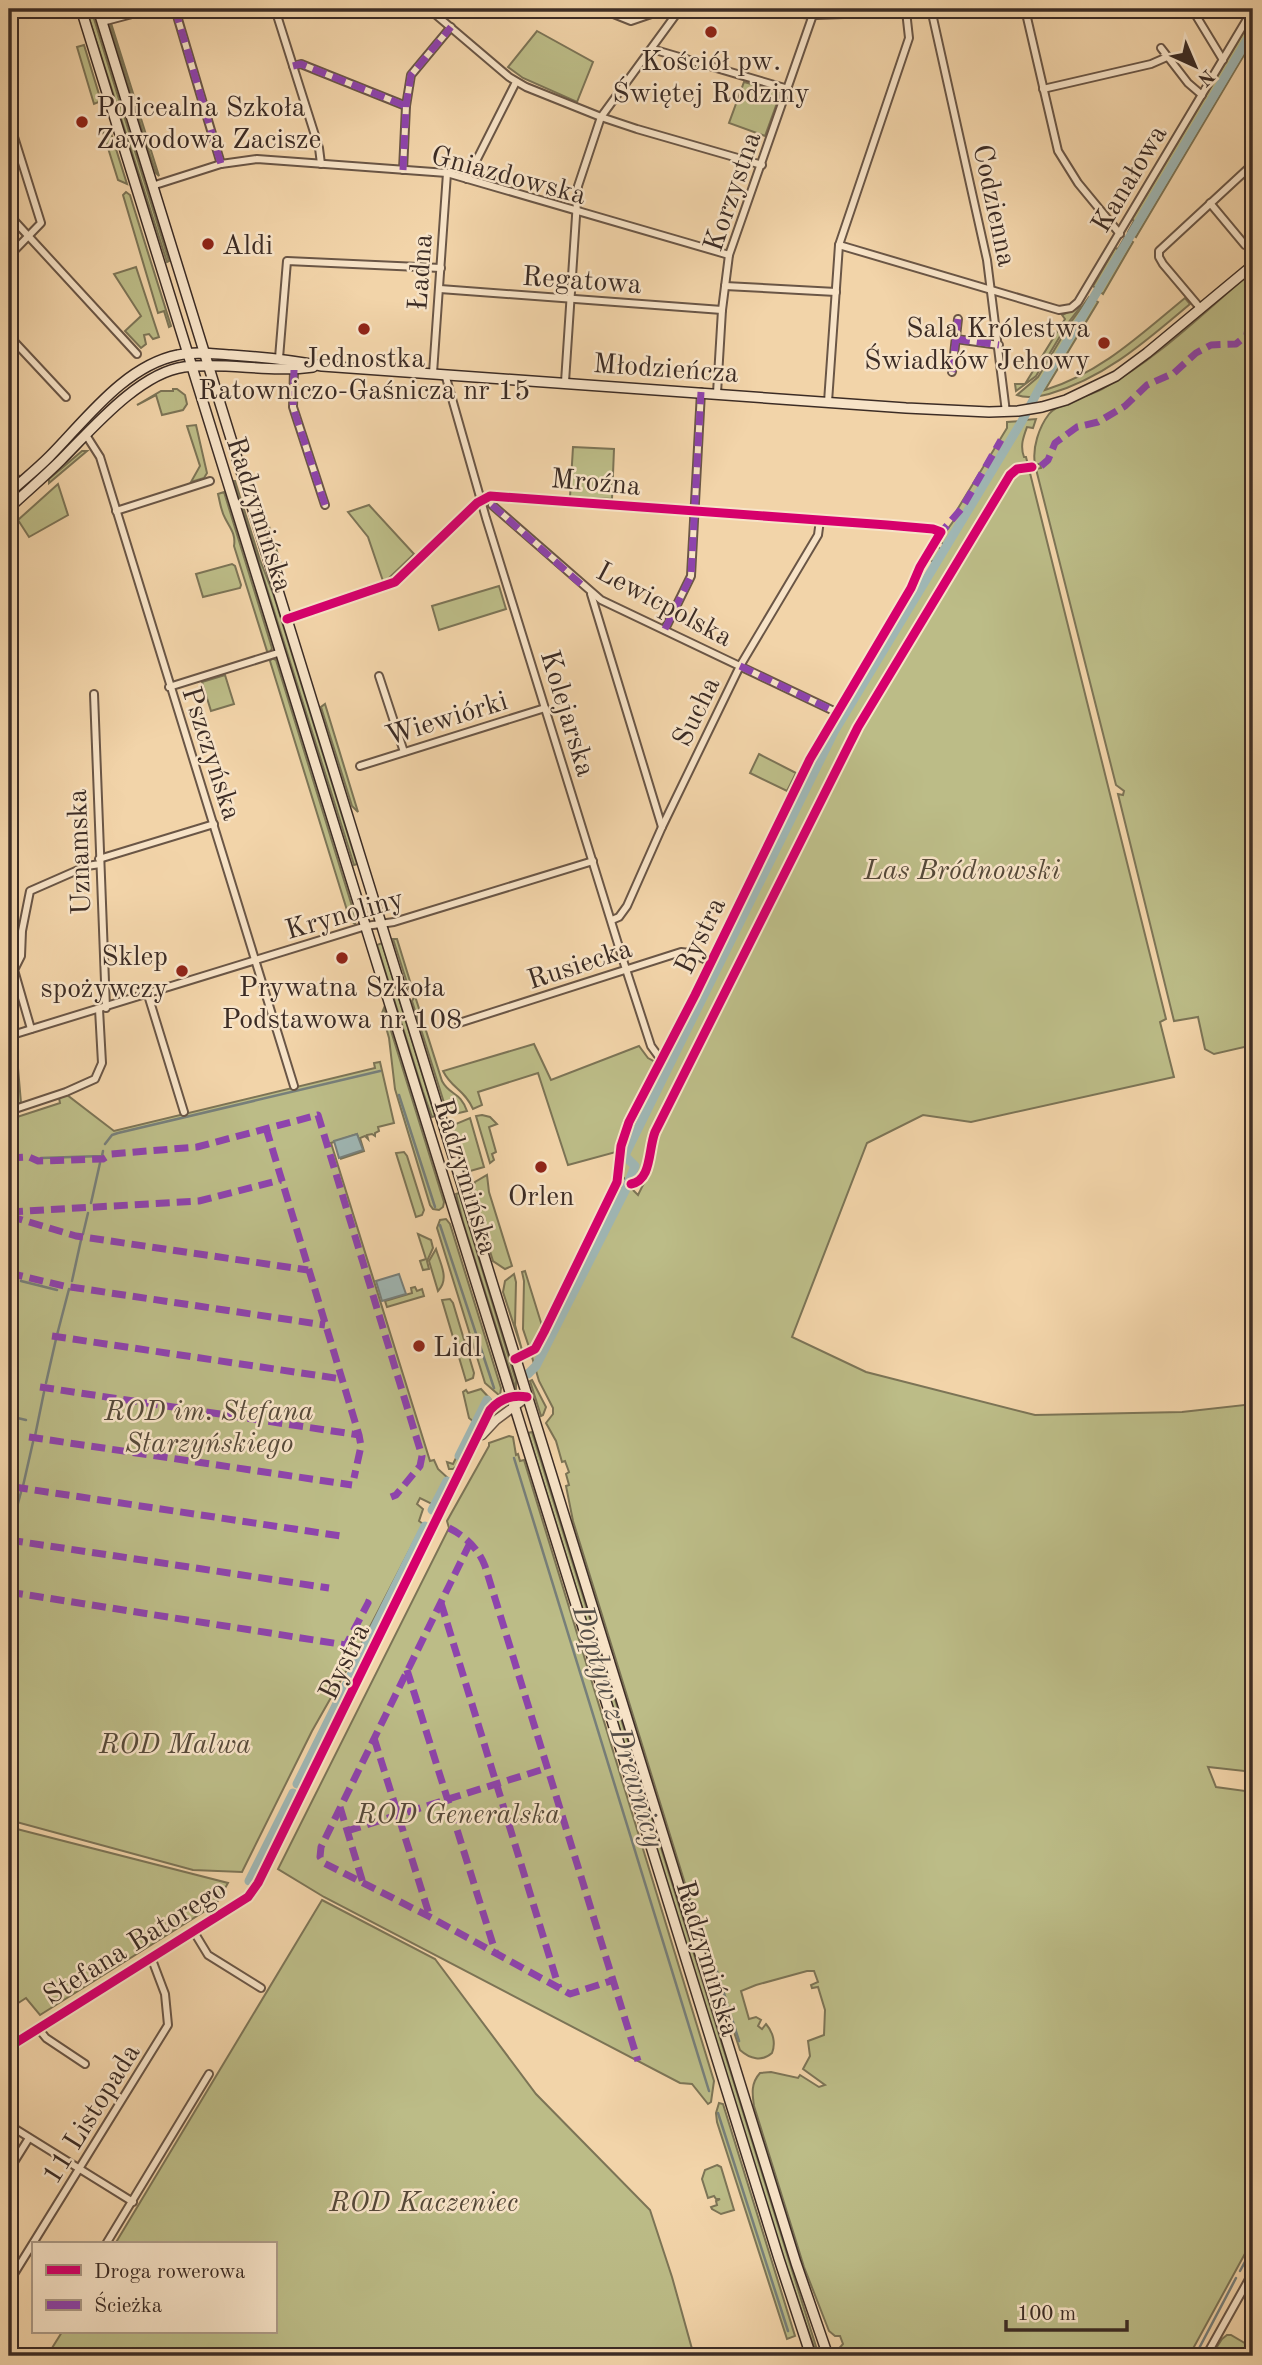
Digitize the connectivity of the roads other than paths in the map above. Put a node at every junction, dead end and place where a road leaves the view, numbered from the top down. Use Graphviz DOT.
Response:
graph roads {
  1 [pos="81,9"];
  2 [pos="98,9"];
  3 [pos="151,9"];
  4 [pos="176,9"];
  5 [pos="275,9"];
  6 [pos="429,9"];
  7 [pos="601,9"];
  8 [pos="666,9"];
  9 [pos="785,9"];
  10 [pos="948,9"];
  11 [pos="1025,9"];
  12 [pos="1192,9"];
  13 [pos="1253,9"];
  14 [pos="677,10"];
  15 [pos="931,10"];
  16 [pos="906,11"];
  17 [pos="815,12"];
  18 [pos="102,22"];
  19 [pos="450,27"];
  20 [pos="1161,48"];
  21 [pos="652,49"];
  22 [pos="1167,57"];
  23 [pos="1223,60"];
  24 [pos="293,66"];
  25 [pos="516,82"];
  26 [pos="789,89"];
  27 [pos="1043,89"];
  28 [pos="1202,95"];
  29 [pos="406,106"];
  30 [pos="601,117"];
  31 [pos="9,121"];
  32 [pos="221,164"];
  33 [pos="321,164"];
  34 [pos="1253,164"];
  35 [pos="761,165"];
  36 [pos="403,170"];
  37 [pos="447,173"];
  38 [pos="467,179"];
  39 [pos="152,186"];
  40 [pos="1210,203"];
  41 [pos="578,213"];
  42 [pos="9,215"];
  43 [pos="1120,234"];
  44 [pos="30,237"];
  45 [pos="839,245"];
  46 [pos="1245,245"];
  47 [pos="729,255"];
  48 [pos="9,256"];
  49 [pos="1253,265"];
  50 [pos="442,268"];
  51 [pos="725,286"];
  52 [pos="440,289"];
  53 [pos="836,292"];
  54 [pos="993,292"];
  55 [pos="570,299"];
  56 [pos="1201,309"];
  57 [pos="722,310"];
  58 [pos="958,319"];
  59 [pos="9,335"];
  60 [pos="956,339"];
  61 [pos="999,345"];
  62 [pos="204,353"];
  63 [pos="137,354"];
  64 [pos="188,354"];
  65 [pos="279,358"];
  66 [pos="322,366"];
  67 [pos="192,367"];
  68 [pos="208,367"];
  69 [pos="294,370"];
  70 [pos="952,372"];
  71 [pos="433,373"];
  72 [pos="445,374"];
  73 [pos="565,383"];
  74 [pos="701,393"];
  75 [pos="717,393"];
  76 [pos="65,397"];
  77 [pos="828,402"];
  78 [pos="1006,412"];
  79 [pos="86,435"];
  80 [pos="9,471"];
  81 [pos="210,481"];
  82 [pos="20,483"];
  83 [pos="9,493"];
  84 [pos="481,499"];
  85 [pos="325,505"];
  86 [pos="492,505"];
  87 [pos="9,508"];
  88 [pos="116,511"];
  89 [pos="695,512"];
  90 [pos="820,520"];
  91 [pos="941,532"];
  92 [pos="591,593"];
  93 [pos="287,619"];
  94 [pos="664,629"];
  95 [pos="281,652"];
  96 [pos="740,666"];
  97 [pos="379,676"];
  98 [pos="169,687"];
  99 [pos="94,694"];
  100 [pos="545,708"];
  101 [pos="836,712"];
  102 [pos="404,752"];
  103 [pos="360,766"];
  104 [pos="214,824"];
  105 [pos="662,827"];
  106 [pos="100,861"];
  107 [pos="593,861"];
  108 [pos="612,920"];
  109 [pos="382,925"];
  110 [pos="366,926"];
  111 [pos="256,960"];
  112 [pos="711,962"];
  113 [pos="627,970"];
  114 [pos="11,971"];
  115 [pos="148,995"];
  116 [pos="102,1008"];
  117 [pos="459,1023"];
  118 [pos="31,1029"];
  119 [pos="9,1036"];
  120 [pos="662,1060"];
  121 [pos="294,1086"];
  122 [pos="9,1111"];
  123 [pos="184,1112"];
  124 [pos="515,1359"];
  125 [pos="527,1397"];
  126 [pos="513,1401"];
  127 [pos="500,1417"];
  128 [pos="521,1425"];
  129 [pos="475,1443"];
  130 [pos="248,1897"];
  131 [pos="194,1932"];
  132 [pos="151,1957"];
  133 [pos="261,1988"];
  134 [pos="38,2028"];
  135 [pos="9,2047"];
  136 [pos="85,2064"];
  137 [pos="209,2074"];
  138 [pos="9,2125"];
  139 [pos="29,2138"];
  140 [pos="79,2169"];
  141 [pos="9,2170"];
  142 [pos="133,2202"];
  143 [pos="34,2242"];
  144 [pos="107,2242"];
  145 [pos="32,2245"];
  146 [pos="1253,2272"];
  147 [pos="9,2282"];
  148 [pos="811,2356"];
  149 [pos="828,2356"];
  150 [pos="1206,2356"];
  1 -- 64 [label="main road, Radzymińska"];
  2 -- 18 [label="main road, Radzymińska"];
  3 -- 18 [label="street"];
  4 -- 32 [label="street"];
  5 -- 24 [label="street"];
  6 -- 19 [label="street"];
  7 -- 8 [label="street"];
  9 -- 17 [label="street"];
  10 -- 15 [label="street"];
  11 -- 27 [label="street"];
  12 -- 23 [label="street"];
  13 -- 23 [label="street, Kanałowa"];
  14 -- 21 [label="street"];
  15 -- 16 [label="street"];
  15 -- 54 [label="street, Codzienna"];
  16 -- 17 [label="street"];
  16 -- 45 [label="street"];
  17 -- 26 [label="street, Korzystna"];
  18 -- 39 [label="main road, Radzymińska"];
  19 -- 25 [label="street"];
  19 -- 29 [label="street"];
  20 -- 22 [label="street"];
  21 -- 26 [label="street"];
  21 -- 30 [label="street"];
  22 -- 27 [label="street"];
  22 -- 28 [label="street"];
  23 -- 28 [label="street, Kanałowa"];
  24 -- 29 [label="street"];
  24 -- 33 [label="street"];
  25 -- 30 [label="street"];
  25 -- 38 [label="street"];
  26 -- 35 [label="street, Korzystna"];
  27 -- 43 [label="street"];
  28 -- 43 [label="street, Kanałowa"];
  29 -- 36 [label="street"];
  30 -- 35 [label="street"];
  30 -- 41 [label="street"];
  31 -- 44 [label="street"];
  32 -- 33 [label="street, Gniazdowska"];
  32 -- 39 [label="street, Gniazdowska"];
  33 -- 36 [label="street, Gniazdowska"];
  34 -- 40 [label="street"];
  35 -- 47 [label="street, Korzystna"];
  36 -- 37 [label="street, Gniazdowska"];
  37 -- 38 [label="street, Gniazdowska"];
  37 -- 50 [label="street, Ładna"];
  38 -- 41 [label="street, Gniazdowska"];
  39 -- 62 [label="main road, Radzymińska"];
  40 -- 46 [label="street"];
  40 -- 56 [label="street"];
  41 -- 47 [label="street, Gniazdowska"];
  41 -- 55 [label="street"];
  42 -- 44 [label="street"];
  43 -- 54 [label="street, Kanałowa"];
  44 -- 48 [label="street"];
  44 -- 63 [label="street"];
  45 -- 53 [label="street"];
  45 -- 54 [label="street"];
  47 -- 51 [label="street, Korzystna"];
  49 -- 56 [label="main road, Młodzieńcza"];
  50 -- 52 [label="street, Ładna"];
  50 -- 65 [label="street"];
  51 -- 53 [label="street"];
  51 -- 57 [label="street, Korzystna"];
  52 -- 55 [label="street, Regatowa"];
  52 -- 71 [label="street, Ładna"];
  53 -- 77 [label="street"];
  54 -- 61 [label="street, Codzienna"];
  55 -- 57 [label="street, Regatowa"];
  55 -- 73 [label="street"];
  56 -- 78 [label="main road, Młodzieńcza"];
  57 -- 75 [label="street, Korzystna"];
  58 -- 60 [label="street"];
  59 -- 76 [label="street"];
  60 -- 61 [label="street"];
  60 -- 70 [label="street"];
  61 -- 78 [label="street, Codzienna"];
  62 -- 64 [label="main road, Młodzieńcza"];
  62 -- 65 [label="main road, Młodzieńcza"];
  62 -- 68 [label="main road, Radzymińska"];
  64 -- 67 [label="main road, Radzymińska"];
  64 -- 82 [label="main road, Młodzieńcza"];
  65 -- 66 [label="main road, Młodzieńcza"];
  66 -- 69 [label="main road, Młodzieńcza"];
  66 -- 71 [label="main road, Młodzieńcza"];
  67 -- 68 [label="main road, Młodzieńcza"];
  67 -- 79 [label="main road, Młodzieńcza"];
  67 -- 95 [label="main road, Radzymińska"];
  68 -- 69 [label="main road, Młodzieńcza"];
  68 -- 93 [label="main road, Radzymińska"];
  69 -- 85 [label="street"];
  71 -- 72 [label="main road, Młodzieńcza"];
  72 -- 73 [label="main road, Młodzieńcza"];
  72 -- 84 [label="street, Kolejarska"];
  73 -- 74 [label="main road, Młodzieńcza"];
  74 -- 75 [label="main road, Młodzieńcza"];
  74 -- 89 [label="street"];
  75 -- 77 [label="main road, Młodzieńcza"];
  77 -- 78 [label="main road, Młodzieńcza"];
  79 -- 87 [label="main road, Młodzieńcza"];
  79 -- 88 [label="street, Pszczyńska"];
  80 -- 82 [label="street"];
  81 -- 88 [label="street"];
  82 -- 83 [label="main road, Młodzieńcza"];
  84 -- 89 [label="street, Mroźna"];
  84 -- 93 [label="street"];
  84 -- 100 [label="street, Kolejarska"];
  86 -- 92 [label="street, Lewicpolska"];
  88 -- 98 [label="street, Pszczyńska"];
  89 -- 90 [label="street, Mroźna"];
  89 -- 94 [label="street"];
  90 -- 91 [label="street, Mroźna"];
  90 -- 96 [label="street, Sucha"];
  91 -- 101 [label="street, Bystra"];
  92 -- 94 [label="street, Lewicpolska"];
  92 -- 105 [label="street"];
  93 -- 109 [label="main road, Radzymińska"];
  94 -- 96 [label="street, Lewicpolska"];
  95 -- 98 [label="street"];
  95 -- 110 [label="main road, Radzymińska"];
  96 -- 101 [label="street, Lewicpolska"];
  96 -- 105 [label="street, Sucha"];
  97 -- 102 [label="street"];
  98 -- 104 [label="street, Pszczyńska"];
  99 -- 106 [label="street, Uznamska"];
  100 -- 102 [label="street, Wiewiórki"];
  100 -- 107 [label="street, Kolejarska"];
  101 -- 112 [label="street, Bystra"];
  102 -- 103 [label="street, Wiewiórki"];
  104 -- 106 [label="street"];
  104 -- 111 [label="street, Pszczyńska"];
  105 -- 108 [label="street, Sucha"];
  106 -- 114 [label="street"];
  106 -- 116 [label="street, Uznamska"];
  107 -- 108 [label="street, Kolejarska"];
  107 -- 109 [label="street, Krynoliny"];
  108 -- 113 [label="street, Kolejarska"];
  109 -- 110 [label="street, Krynoliny"];
  109 -- 124 [label="main road, Radzymińska"];
  110 -- 111 [label="street, Krynoliny"];
  110 -- 126 [label="main road, Radzymińska"];
  111 -- 115 [label="street, Krynoliny"];
  111 -- 121 [label="street, Pszczyńska"];
  112 -- 113 [label="street, Rusiecka"];
  112 -- 120 [label="street, Bystra"];
  113 -- 117 [label="street, Rusiecka"];
  113 -- 120 [label="street, Kolejarska"];
  114 -- 118 [label="street"];
  115 -- 116 [label="street, Krynoliny"];
  115 -- 123 [label="street"];
  116 -- 118 [label="street, Krynoliny"];
  116 -- 122 [label="street, Uznamska"];
  118 -- 119 [label="street, Krynoliny"];
  120 -- 124 [label="street, Bystra"];
  124 -- 125 [label="main road, Radzymińska"];
  125 -- 126 [label="street"];
  125 -- 149 [label="main road, Radzymińska"];
  126 -- 127 [label="street, Bystra"];
  126 -- 128 [label="main road, Radzymińska"];
  126 -- 129 [label="street, Bystra"];
  127 -- 128 [label="street"];
  127 -- 129 [label="street, Bystra"];
  128 -- 148 [label="main road, Radzymińska"];
  129 -- 130 [label="street, Bystra"];
  130 -- 131 [label="street, Stefana Batorego"];
  131 -- 132 [label="street, Stefana Batorego"];
  131 -- 133 [label="street"];
  132 -- 134 [label="street, Stefana Batorego"];
  132 -- 140 [label="street, 11 Listopada"];
  134 -- 135 [label="street, Stefana Batorego"];
  134 -- 136 [label="street"];
  137 -- 142 [label="street"];
  138 -- 139 [label="street"];
  139 -- 140 [label="street"];
  139 -- 141 [label="street"];
  140 -- 142 [label="street"];
  140 -- 143 [label="street, 11 Listopada"];
  142 -- 144 [label="street"];
  145 -- 147 [label="street, 11 Listopada"];
  146 -- 150 [label="street"];
}
